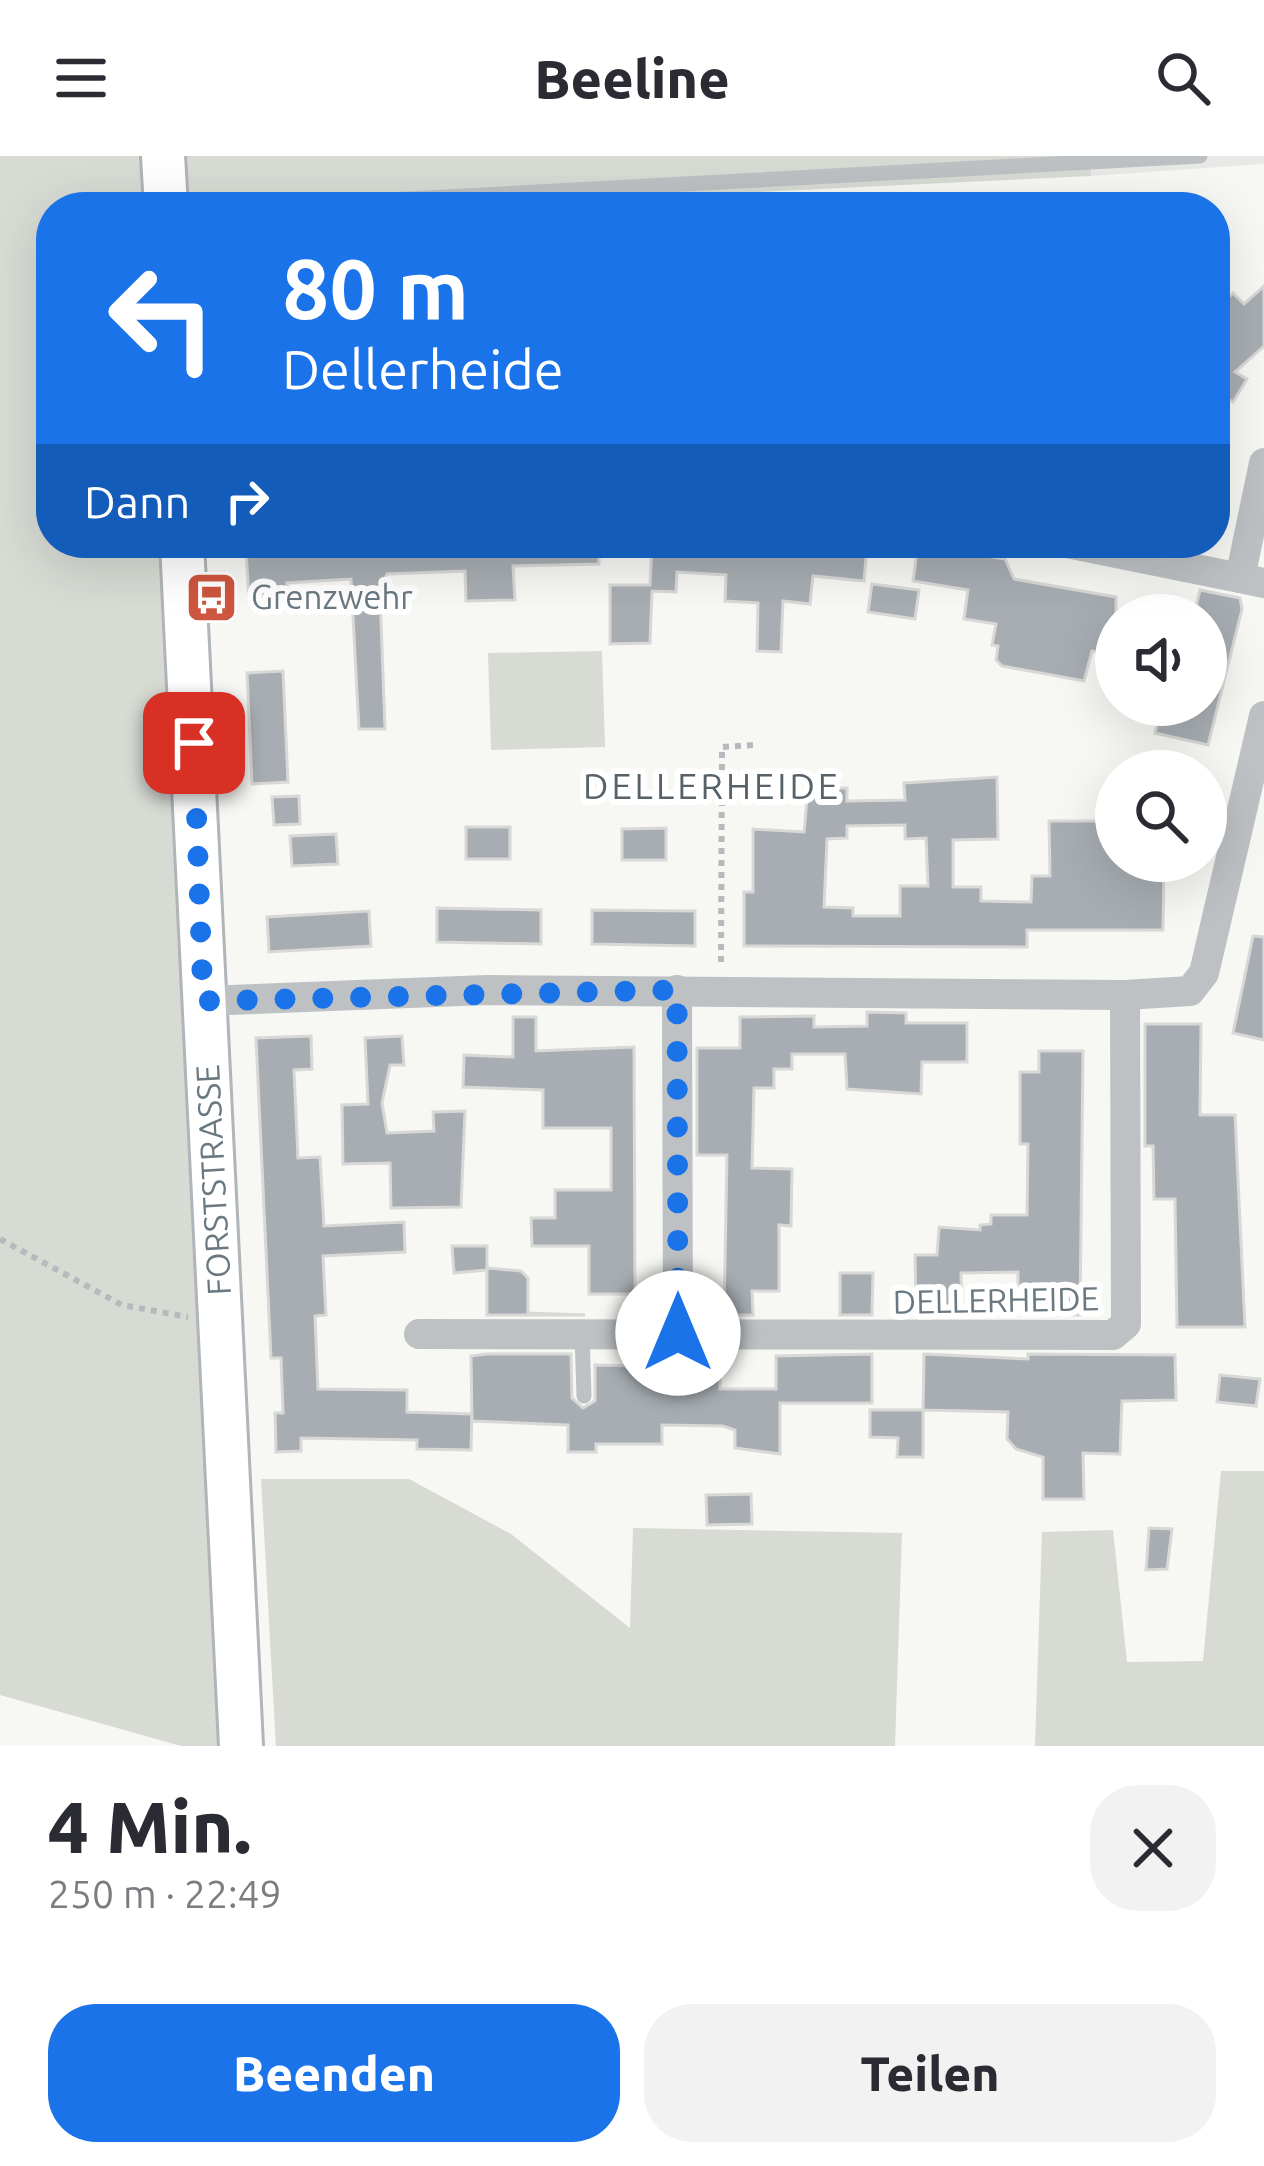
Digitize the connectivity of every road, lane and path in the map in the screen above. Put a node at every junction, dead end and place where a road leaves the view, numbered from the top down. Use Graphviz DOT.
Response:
graph roads {
  1 [pos="164,156"];
  2 [pos="1200,156"];
  3 [pos="165,192"];
  4 [pos="536,192"];
  5 [pos="1264,463"];
  6 [pos="183,558"];
  7 [pos="1141,558"];
  8 [pos="1252,580"];
  9 [pos="1264,716"];
  10 [pos="754,745"];
  11 [pos="677,990"];
  12 [pos="721,990"];
  13 [pos="1125,995"];
  14 [pos="203,1001"];
  15 [pos="0,1239"];
  16 [pos="221,1323"];
  17 [pos="582,1333"];
  18 [pos="678,1333"];
  19 [pos="419,1334"];
  20 [pos="584,1396"];
  21 [pos="241,1746"];
  1 -- 3 [label="street"];
  2 -- 4 [label="lane"];
  5 -- 8 [label="street"];
  6 -- 14 [label="street, FORSTSTRASSE"];
  7 -- 8 [label="street"];
  9 -- 13 [label="street"];
  10 -- 12 [label="path"];
  11 -- 12 [label="street"];
  11 -- 14 [label="street"];
  11 -- 18 [label="street"];
  12 -- 13 [label="street"];
  13 -- 18 [label="street, DELLERHEIDE"];
  14 -- 16 [label="street, FORSTSTRASSE"];
  15 -- 16 [label="path"];
  16 -- 21 [label="street, FORSTSTRASSE"];
  17 -- 18 [label="street, DELLERHEIDE"];
  17 -- 19 [label="street, DELLERHEIDE"];
  17 -- 20 [label="lane"];
}
